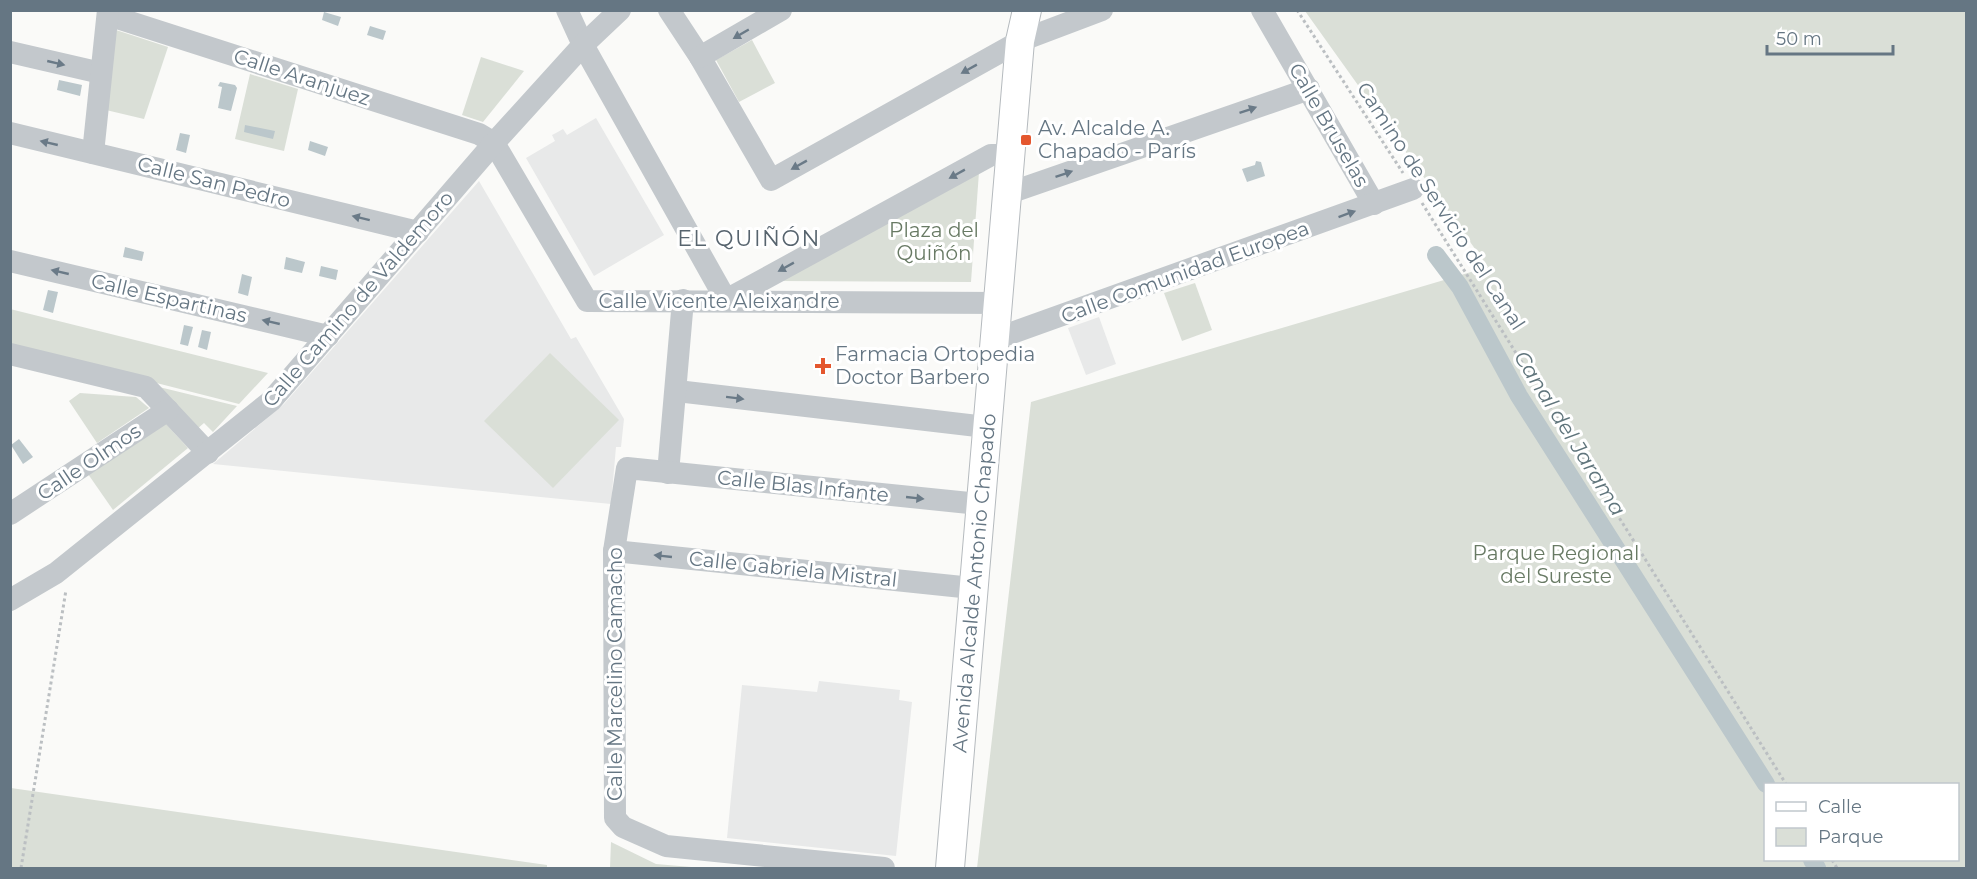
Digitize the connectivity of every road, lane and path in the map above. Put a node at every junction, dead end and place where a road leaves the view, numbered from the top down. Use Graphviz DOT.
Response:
graph roads {
  1 [pos="567,10"];
  2 [pos="620,10"];
  3 [pos="669,10"];
  4 [pos="781,10"];
  5 [pos="1028,10"];
  6 [pos="1102,10"];
  7 [pos="1262,10"];
  8 [pos="1298,10"];
  9 [pos="108,13"];
  10 [pos="1020,41"];
  11 [pos="584,45"];
  12 [pos="10,52"];
  13 [pos="700,57"];
  14 [pos="101,73"];
  15 [pos="1309,88"];
  16 [pos="10,133"];
  17 [pos="494,143"];
  18 [pos="93,153"];
  19 [pos="1011,155"];
  20 [pos="1413,189"];
  21 [pos="1009,193"];
  22 [pos="1374,204"];
  23 [pos="418,232"];
  24 [pos="10,261"];
  25 [pos="683,300"];
  26 [pos="726,300"];
  27 [pos="998,303"];
  28 [pos="328,336"];
  29 [pos="995,339"];
  30 [pos="13,357"];
  31 [pos="677,391"];
  32 [pos="168,410"];
  33 [pos="986,427"];
  34 [pos="208,453"];
  35 [pos="627,468"];
  36 [pos="668,473"];
  37 [pos="979,504"];
  38 [pos="10,514"];
  39 [pos="614,551"];
  40 [pos="70,561"];
  41 [pos="972,588"];
  42 [pos="10,600"];
  43 [pos="1785,783"];
  44 [pos="21,868"];
  45 [pos="884,868"];
  46 [pos="951,868"];
  1 -- 11 [label="street"];
  2 -- 11 [label="street, Calle Camino de Valdemoro"];
  3 -- 13 [label="street"];
  4 -- 13 [label="street, one-way"];
  5 -- 10 [label="main road, Avenida Alcalde Antonio Chapado"];
  6 -- 10 [label="street"];
  7 -- 15 [label="street, Calle Bruselas"];
  8 -- 20 [label="path, Camino de Servicio del Canal"];
  9 -- 14 [label="street"];
  9 -- 17 [label="street, Calle Aranjuez"];
  10 -- 13 [label="street, one-way"];
  10 -- 19 [label="main road, Avenida Alcalde Antonio Chapado"];
  11 -- 17 [label="street, Calle Camino de Valdemoro"];
  11 -- 26 [label="street"];
  12 -- 14 [label="street, one-way"];
  14 -- 18 [label="street"];
  21 -- 15 [label="street, one-way"];
  15 -- 22 [label="street, Calle Bruselas"];
  18 -- 16 [label="street, Calle San Pedro, one-way"];
  17 -- 23 [label="street, Calle Camino de Valdemoro"];
  17 -- 25 [label="street, Calle Vicente Aleixandre"];
  23 -- 18 [label="street, Calle San Pedro, one-way"];
  19 -- 21 [label="main road, Avenida Alcalde Antonio Chapado"];
  19 -- 26 [label="street, one-way"];
  20 -- 22 [label="street, Calle Bruselas"];
  20 -- 43 [label="path, Camino de Servicio del Canal"];
  21 -- 27 [label="main road, Avenida Alcalde Antonio Chapado"];
  29 -- 22 [label="street, Calle Comunidad Europea, one-way"];
  23 -- 28 [label="street, Calle Camino de Valdemoro"];
  28 -- 24 [label="street, Calle Espartinas, one-way"];
  25 -- 26 [label="street, Calle Vicente Aleixandre"];
  25 -- 31 [label="street"];
  26 -- 27 [label="street, Calle Vicente Aleixandre"];
  27 -- 29 [label="main road, Avenida Alcalde Antonio Chapado"];
  28 -- 34 [label="street, Calle Camino de Valdemoro"];
  29 -- 33 [label="main road, Avenida Alcalde Antonio Chapado"];
  30 -- 32 [label="street"];
  31 -- 33 [label="street, one-way"];
  31 -- 36 [label="street"];
  32 -- 34 [label="street"];
  32 -- 38 [label="street, Calle Olmos"];
  33 -- 37 [label="main road, Avenida Alcalde Antonio Chapado"];
  34 -- 40 [label="street, Calle Camino de Valdemoro"];
  35 -- 36 [label="street, Calle Blas Infante"];
  35 -- 39 [label="street, Calle Marcelino Camacho"];
  36 -- 37 [label="street, Calle Blas Infante, one-way"];
  37 -- 41 [label="main road, Avenida Alcalde Antonio Chapado"];
  41 -- 39 [label="street, Calle Gabriela Mistral, one-way"];
  39 -- 45 [label="street, Calle Marcelino Camacho"];
  40 -- 42 [label="street, Calle Camino de Valdemoro"];
  40 -- 44 [label="path"];
  41 -- 46 [label="main road, Avenida Alcalde Antonio Chapado"];
}
